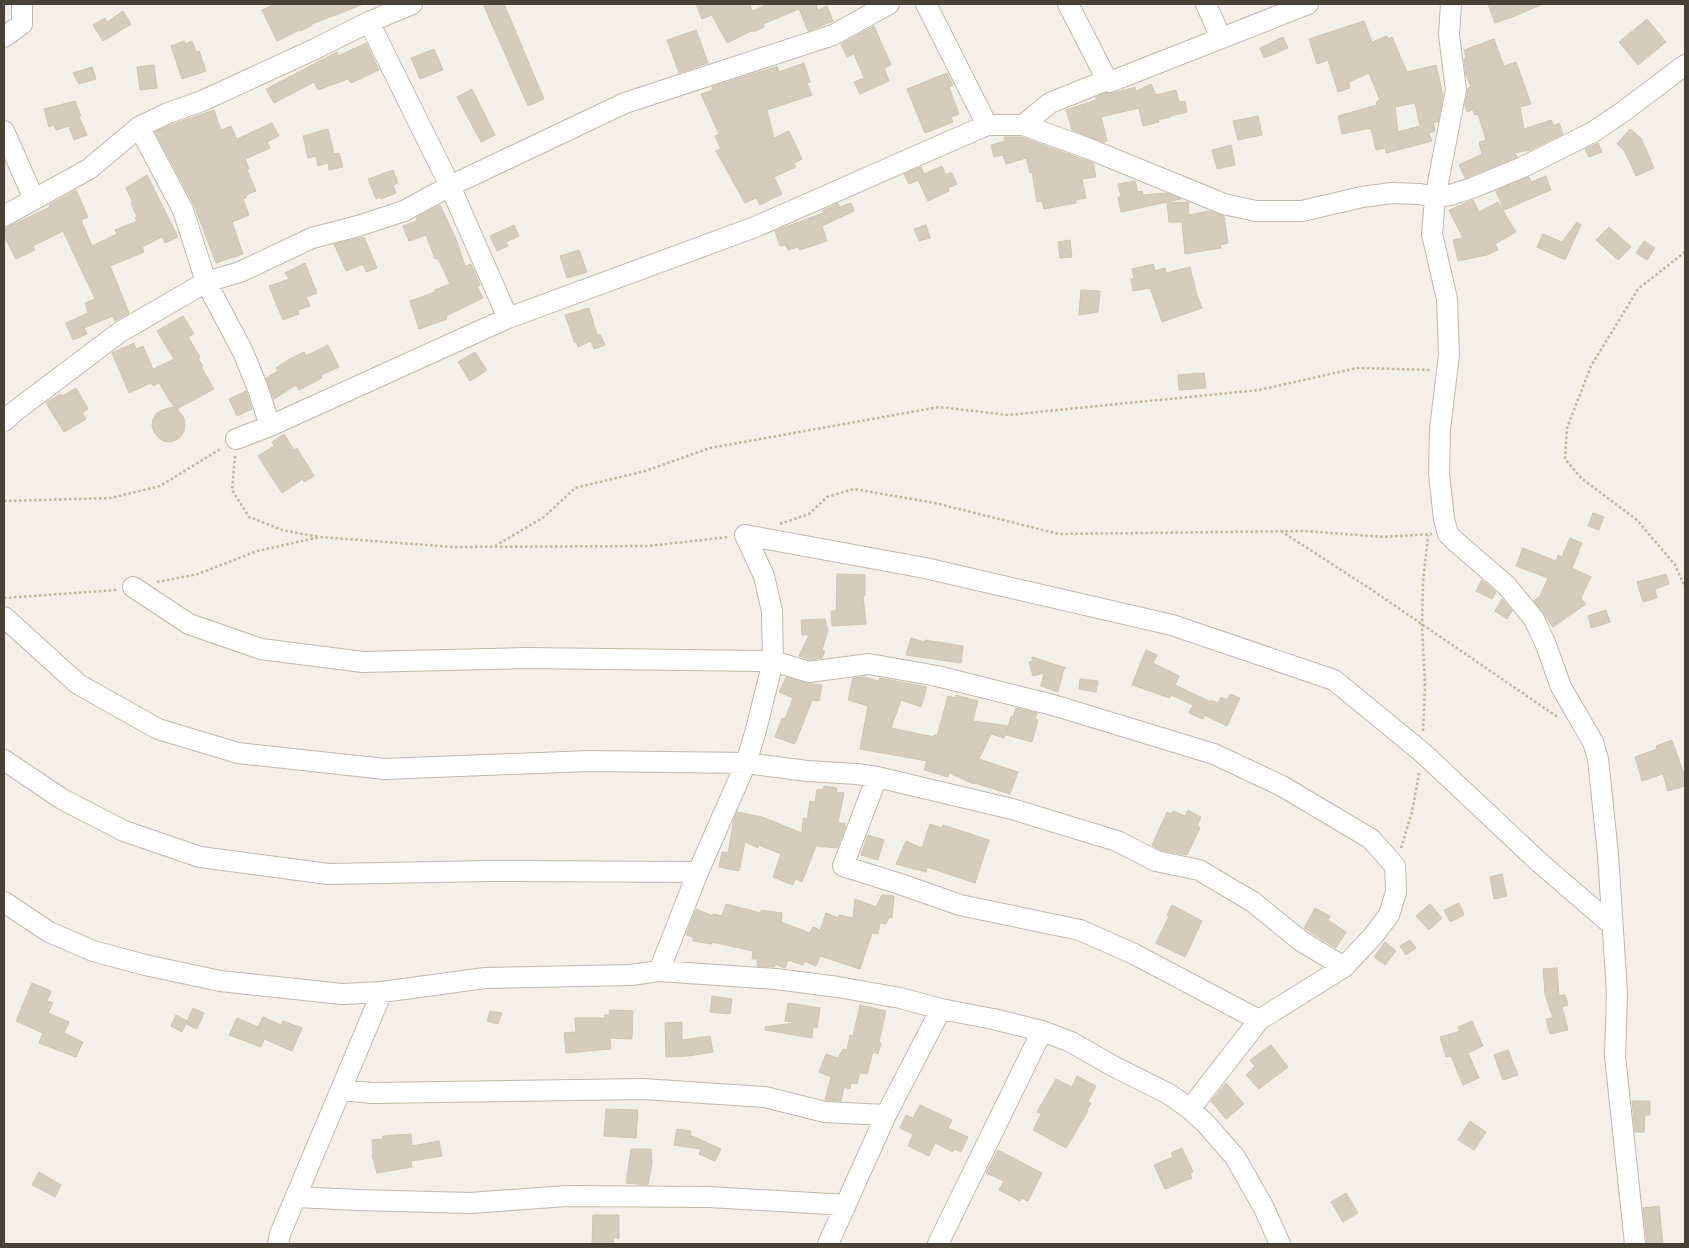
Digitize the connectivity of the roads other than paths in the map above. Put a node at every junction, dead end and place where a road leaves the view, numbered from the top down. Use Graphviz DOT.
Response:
graph roads {
  1 [pos="22,4"];
  2 [pos="412,4"];
  3 [pos="889,4"];
  4 [pos="926,4"];
  5 [pos="1068,4"];
  6 [pos="1206,4"];
  7 [pos="1308,4"];
  8 [pos="1451,4"];
  9 [pos="369,22"];
  10 [pos="4,38"];
  11 [pos="1221,38"];
  12 [pos="1685,65"];
  13 [pos="1107,80"];
  14 [pos="1023,124"];
  15 [pos="987,125"];
  16 [pos="140,127"];
  17 [pos="4,131"];
  18 [pos="450,186"];
  19 [pos="1435,198"];
  20 [pos="34,199"];
  21 [pos="4,216"];
  22 [pos="206,282"];
  23 [pos="508,318"];
  24 [pos="4,421"];
  25 [pos="270,426"];
  26 [pos="236,439"];
  27 [pos="133,587"];
  28 [pos="4,617"];
  29 [pos="773,661"];
  30 [pos="4,760"];
  31 [pos="746,763"];
  32 [pos="877,777"];
  33 [pos="698,872"];
  34 [pos="4,902"];
  35 [pos="1612,925"];
  36 [pos="1344,967"];
  37 [pos="659,971"];
  38 [pos="382,992"];
  39 [pos="941,1009"];
  40 [pos="1259,1020"];
  41 [pos="1042,1031"];
  42 [pos="341,1090"];
  43 [pos="1190,1109"];
  44 [pos="886,1115"];
  45 [pos="296,1197"];
  46 [pos="846,1205"];
  47 [pos="278,1244"];
  48 [pos="828,1244"];
  49 [pos="938,1244"];
  50 [pos="1280,1244"];
  51 [pos="1635,1244"];
  1 -- 10 [label="street"];
  2 -- 9 [label="street"];
  3 -- 18 [label="street"];
  4 -- 15 [label="street"];
  5 -- 13 [label="street"];
  6 -- 11 [label="street"];
  7 -- 11 [label="street"];
  8 -- 19 [label="street"];
  9 -- 16 [label="street"];
  9 -- 18 [label="street"];
  11 -- 13 [label="street"];
  12 -- 19 [label="street"];
  13 -- 14 [label="street"];
  14 -- 15 [label="street"];
  14 -- 19 [label="street"];
  15 -- 23 [label="street"];
  16 -- 20 [label="street"];
  16 -- 22 [label="street"];
  17 -- 20 [label="street"];
  18 -- 22 [label="street"];
  18 -- 23 [label="street"];
  19 -- 35 [label="street"];
  20 -- 21 [label="street"];
  22 -- 24 [label="street"];
  22 -- 25 [label="street"];
  23 -- 25 [label="street"];
  25 -- 26 [label="street"];
  27 -- 29 [label="street"];
  28 -- 31 [label="street"];
  29 -- 31 [label="street"];
  29 -- 35 [label="street"];
  29 -- 36 [label="street"];
  30 -- 33 [label="street"];
  31 -- 32 [label="street"];
  31 -- 33 [label="street"];
  32 -- 36 [label="street"];
  32 -- 40 [label="street"];
  33 -- 37 [label="street"];
  34 -- 38 [label="street"];
  35 -- 51 [label="street"];
  36 -- 40 [label="street"];
  37 -- 38 [label="street"];
  37 -- 39 [label="street"];
  38 -- 42 [label="street"];
  39 -- 41 [label="street"];
  39 -- 44 [label="street"];
  40 -- 43 [label="street"];
  41 -- 43 [label="street"];
  41 -- 49 [label="street"];
  42 -- 44 [label="street"];
  42 -- 45 [label="street"];
  43 -- 50 [label="street"];
  44 -- 46 [label="street"];
  45 -- 46 [label="street"];
  45 -- 47 [label="street"];
  46 -- 48 [label="street"];
}
